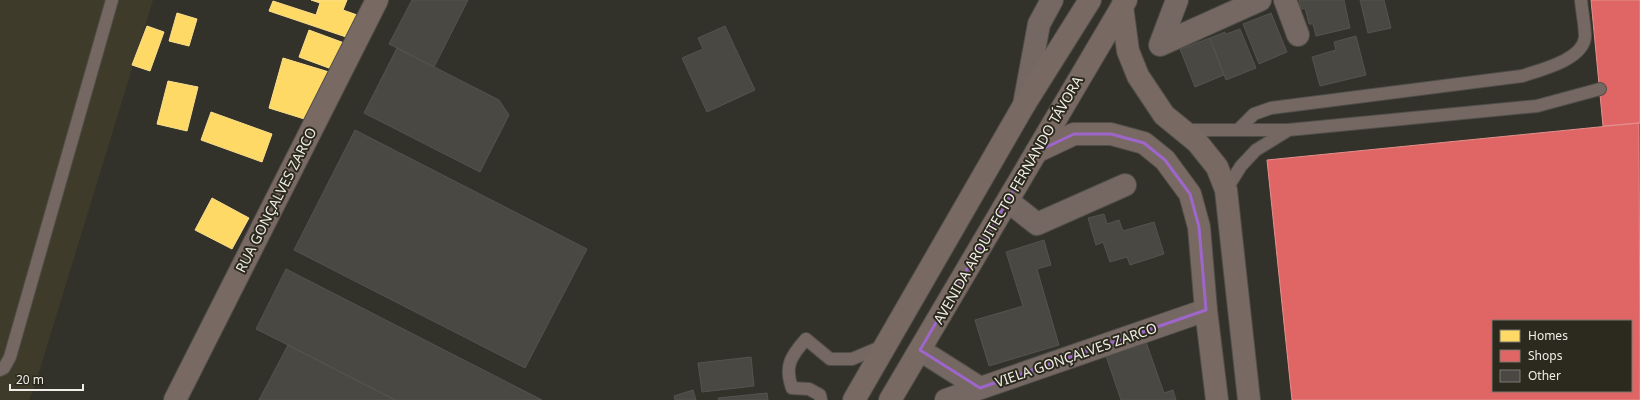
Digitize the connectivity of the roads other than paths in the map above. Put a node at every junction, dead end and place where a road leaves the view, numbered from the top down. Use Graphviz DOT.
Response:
graph roads {
  1 [pos="112,0"];
  2 [pos="377,0"];
  3 [pos="1052,0"];
  4 [pos="1090,0"];
  5 [pos="1177,0"];
  6 [pos="1260,0"];
  7 [pos="1285,0"];
  8 [pos="1581,0"];
  9 [pos="1124,3"];
  10 [pos="1298,35"];
  11 [pos="1600,89"];
  12 [pos="1024,105"];
  13 [pos="1183,130"];
  14 [pos="1238,130"];
  15 [pos="1288,130"];
  16 [pos="1036,152"];
  17 [pos="1125,185"];
  18 [pos="1226,190"];
  19 [pos="1008,201"];
  20 [pos="1206,310"];
  21 [pos="886,345"];
  22 [pos="920,350"];
  23 [pos="0,370"];
  24 [pos="980,388"];
  25 [pos="175,400"];
  26 [pos="821,400"];
  27 [pos="854,400"];
  28 [pos="890,400"];
  29 [pos="946,400"];
  30 [pos="1217,400"];
  31 [pos="1249,400"];
  1 -- 23 [label="lane"];
  2 -- 25 [label="main road, RUA GONÇALVES ZARCO"];
  3 -- 12 [label="street"];
  4 -- 12 [label="main road"];
  5 -- 6 [label="street"];
  7 -- 10 [label="street"];
  8 -- 14 [label="lane"];
  9 -- 13 [label="main road"];
  9 -- 16 [label="main road, AVENIDA ARQUITECTO FERNANDO TÁVORA"];
  11 -- 15 [label="lane"];
  12 -- 21 [label="main road"];
  13 -- 14 [label="lane"];
  13 -- 18 [label="main road"];
  14 -- 15 [label="lane"];
  15 -- 18 [label="lane"];
  16 -- 19 [label="main road, AVENIDA ARQUITECTO FERNANDO TÁVORA"];
  16 -- 20 [label="main road"];
  17 -- 19 [label="street"];
  18 -- 31 [label="main road"];
  19 -- 22 [label="main road, AVENIDA ARQUITECTO FERNANDO TÁVORA"];
  20 -- 24 [label="street, VIELA GONÇALVES ZARCO"];
  20 -- 30 [label="main road"];
  21 -- 26 [label="lane"];
  21 -- 27 [label="main road"];
  22 -- 24 [label="street"];
  22 -- 28 [label="main road, AVENIDA ARQUITECTO FERNANDO TÁVORA"];
  24 -- 29 [label="street, VIELA GONÇALVES ZARCO"];
}
